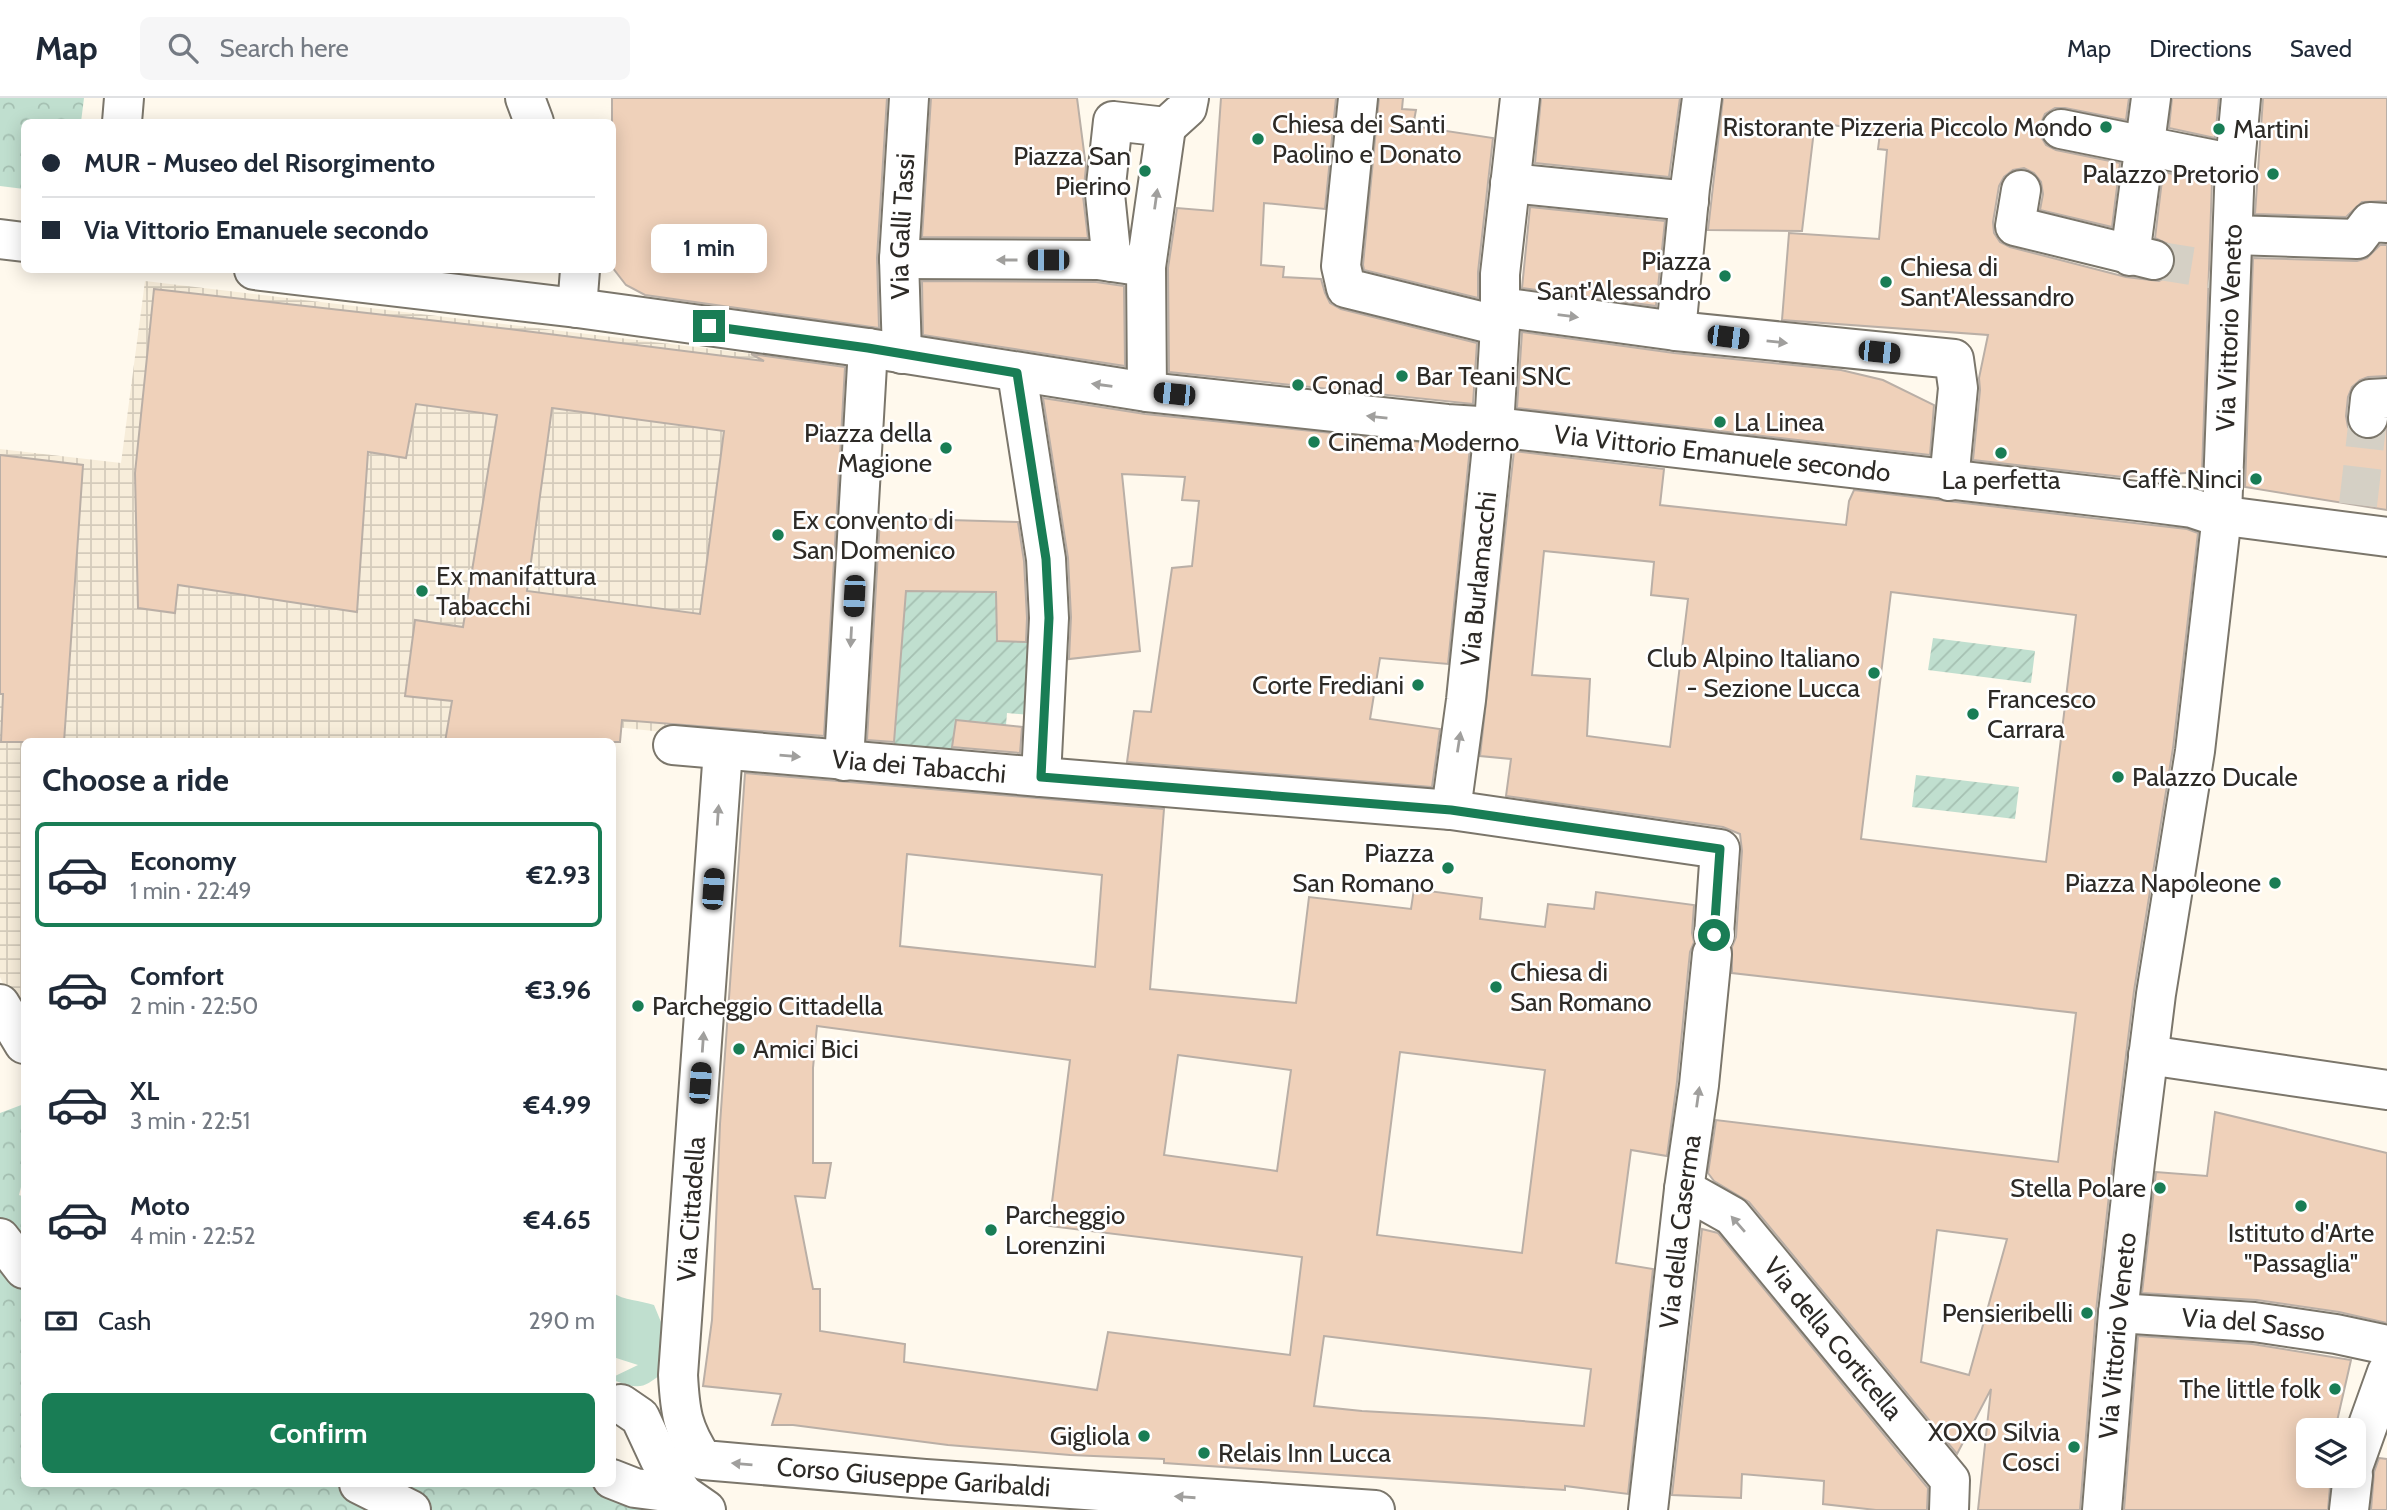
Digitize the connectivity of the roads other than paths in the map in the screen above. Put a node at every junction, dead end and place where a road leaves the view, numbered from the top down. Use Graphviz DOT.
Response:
graph roads {
  1 [pos="124,98"];
  2 [pos="525,98"];
  3 [pos="909,98"];
  4 [pos="1189,98"];
  5 [pos="1358,98"];
  6 [pos="1520,98"];
  7 [pos="1702,98"];
  8 [pos="2151,98"];
  9 [pos="2241,98"];
  10 [pos="122,119"];
  11 [pos="533,119"];
  12 [pos="1166,127"];
  13 [pos="2061,129"];
  14 [pos="2143,147"];
  15 [pos="2235,164"];
  16 [pos="1510,183"];
  17 [pos="2021,190"];
  18 [pos="1688,205"];
  19 [pos="2387,223"];
  20 [pos="2232,235"];
  21 [pos="0,239"];
  22 [pos="21,242"];
  23 [pos="900,259"];
  24 [pos="1129,264"];
  25 [pos="280,273"];
  26 [pos="580,273"];
  27 [pos="577,308"];
  28 [pos="1500,317"];
  29 [pos="1668,329"];
  30 [pos="885,351"];
  31 [pos="1017,373"];
  32 [pos="1147,391"];
  33 [pos="1494,427"];
  34 [pos="1949,481"];
  35 [pos="2207,512"];
  36 [pos="2366,525"];
  37 [pos="673,745"];
  38 [pos="723,750"];
  39 [pos="845,761"];
  40 [pos="1041,777"];
  41 [pos="1451,810"];
  42 [pos="0,1004"];
  43 [pos="21,1039"];
  44 [pos="2148,1055"];
  45 [pos="2387,1090"];
  46 [pos="1684,1189"];
  47 [pos="0,1229"];
  48 [pos="0,1238"];
  49 [pos="21,1238"];
  50 [pos="21,1265"];
  51 [pos="2118,1313"];
  52 [pos="2387,1345"];
  53 [pos="2387,1371"];
  54 [pos="678,1375"];
  55 [pos="617,1402"];
  56 [pos="2366,1430"];
  57 [pos="616,1481"];
  58 [pos="690,1484"];
  59 [pos="365,1487"];
  60 [pos="2352,1488"];
  61 [pos="1004,1497"];
  62 [pos="411,1510"];
  63 [pos="1375,1510"];
  64 [pos="1648,1510"];
  65 [pos="1949,1510"];
  66 [pos="2102,1510"];
  67 [pos="2349,1510"];
  1 -- 10 [label="street"];
  2 -- 11 [label="street"];
  3 -- 23 [label="street, Via Galli Tassi"];
  4 -- 12 [label="street"];
  5 -- 28 [label="street"];
  6 -- 16 [label="street, Via Burlamacchi"];
  7 -- 18 [label="street"];
  8 -- 14 [label="street"];
  9 -- 15 [label="street, Via Vittorio Veneto"];
  24 -- 12 [label="street, one-way"];
  12 -- 24 [label="street"];
  13 -- 14 [label="street"];
  14 -- 15 [label="street"];
  14 -- 17 [label="street"];
  15 -- 20 [label="street, Via Vittorio Veneto"];
  16 -- 18 [label="street"];
  16 -- 28 [label="street, Via Burlamacchi"];
  18 -- 29 [label="street"];
  19 -- 20 [label="street"];
  20 -- 35 [label="street, Via Vittorio Veneto"];
  21 -- 22 [label="street"];
  24 -- 23 [label="street, one-way"];
  23 -- 30 [label="street, Via Galli Tassi"];
  24 -- 32 [label="street"];
  25 -- 27 [label="street, Via Vittorio Emanuele secondo"];
  26 -- 27 [label="street"];
  27 -- 30 [label="street, Via Vittorio Emanuele secondo"];
  28 -- 29 [label="street, one-way"];
  28 -- 33 [label="street, Via Burlamacchi"];
  29 -- 34 [label="street, one-way"];
  30 -- 31 [label="street, Via Vittorio Emanuele secondo"];
  30 -- 39 [label="street, Via Galli Tassi, one-way"];
  32 -- 31 [label="street, Via Vittorio Emanuele secondo, one-way"];
  31 -- 40 [label="street"];
  33 -- 32 [label="street, Via Vittorio Emanuele secondo, one-way"];
  33 -- 34 [label="street, Via Vittorio Emanuele secondo"];
  41 -- 33 [label="street, Via Burlamacchi, one-way"];
  34 -- 35 [label="street, Via Vittorio Emanuele secondo"];
  35 -- 36 [label="street"];
  35 -- 44 [label="street"];
  37 -- 38 [label="street, Via dei Tabacchi"];
  38 -- 39 [label="street, Via dei Tabacchi, one-way"];
  54 -- 38 [label="street, Via Cittadella, one-way"];
  39 -- 40 [label="street, Via dei Tabacchi"];
  40 -- 41 [label="street, Via dei Tabacchi"];
  46 -- 41 [label="street, Via della Caserma, one-way"];
  42 -- 43 [label="street"];
  44 -- 45 [label="street"];
  44 -- 51 [label="street, Via Vittorio Veneto"];
  46 -- 64 [label="street, Via della Caserma"];
  65 -- 46 [label="street, Via della Corticella, one-way"];
  47 -- 49 [label="street"];
  48 -- 50 [label="street"];
  51 -- 52 [label="street, Via del Sasso"];
  51 -- 66 [label="street, Via Vittorio Veneto"];
  53 -- 56 [label="street"];
  54 -- 55 [label="street"];
  54 -- 58 [label="street"];
  55 -- 58 [label="street"];
  57 -- 58 [label="street, Corso Giuseppe Garibaldi"];
  61 -- 58 [label="street, Corso Giuseppe Garibaldi, one-way"];
  59 -- 62 [label="street"];
  60 -- 67 [label="street"];
  63 -- 61 [label="street, Corso Giuseppe Garibaldi, one-way"];
}
